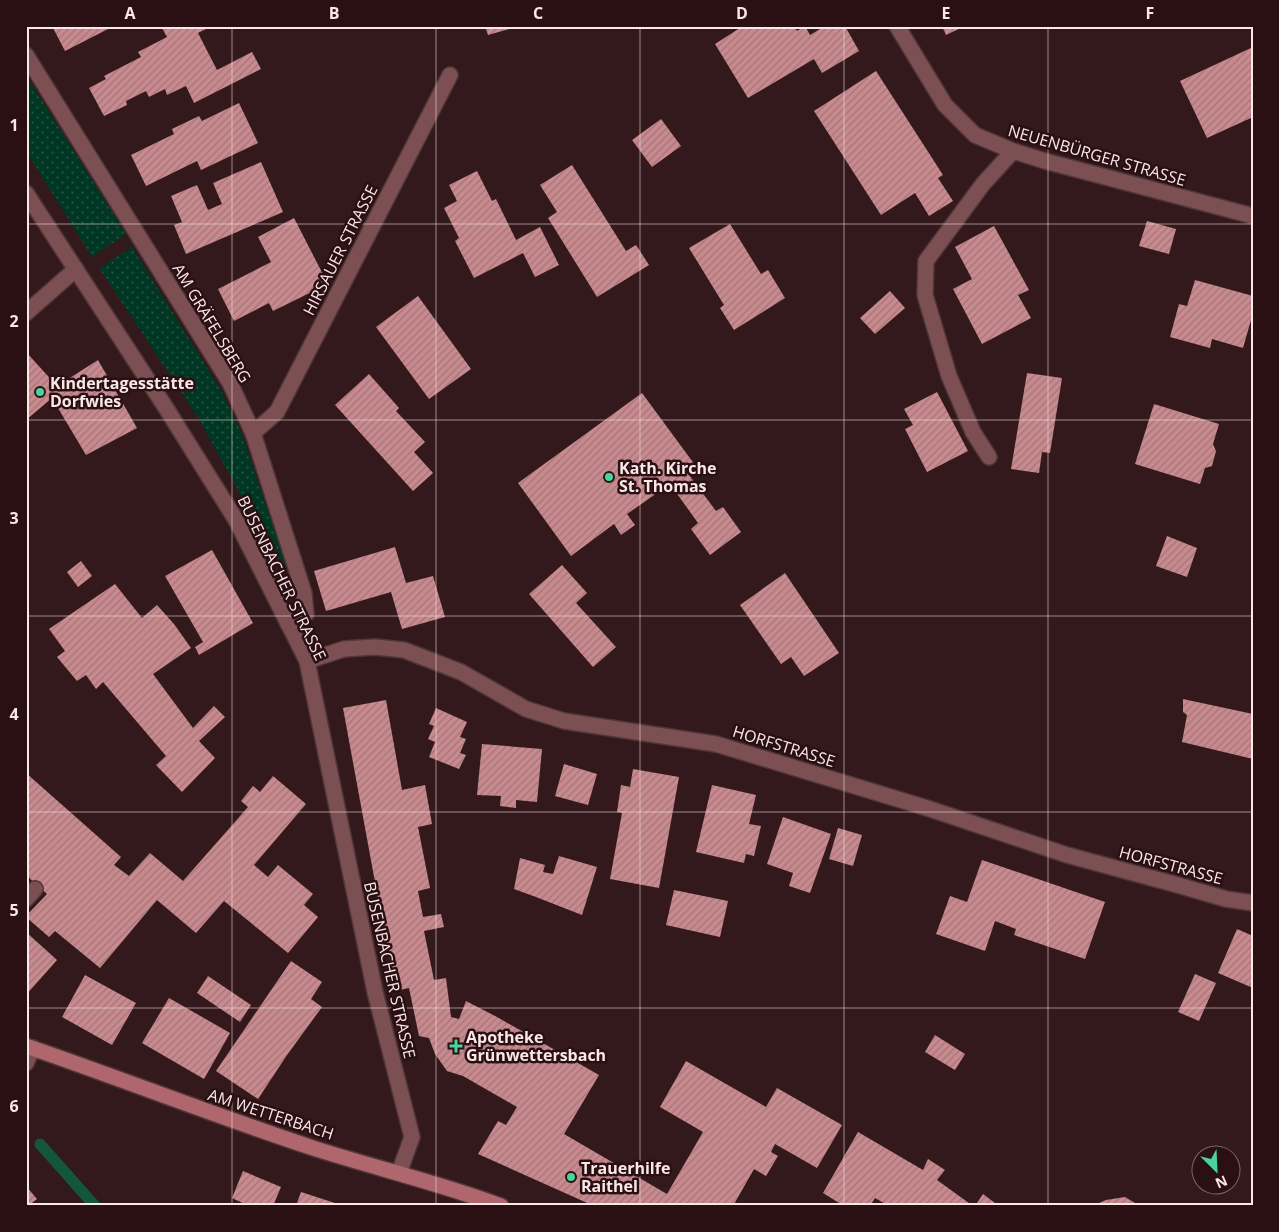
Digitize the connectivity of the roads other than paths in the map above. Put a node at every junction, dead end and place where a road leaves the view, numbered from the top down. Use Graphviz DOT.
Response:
graph roads {
  1 [pos="897,26"];
  2 [pos="26,55"];
  3 [pos="450,75"];
  4 [pos="1014,151"];
  5 [pos="26,193"];
  6 [pos="1253,216"];
  7 [pos="76,269"];
  8 [pos="26,313"];
  9 [pos="252,434"];
  10 [pos="989,457"];
  11 [pos="288,624"];
  12 [pos="307,661"];
  13 [pos="1253,903"];
  14 [pos="30,1047"];
  15 [pos="26,1063"];
  16 [pos="399,1173"];
  17 [pos="502,1206"];
  1 -- 4 [label="street, NEUENBÜRGER STRASSE"];
  2 -- 9 [label="street, AM GRÄFELSBERG"];
  3 -- 9 [label="street, HIRSAUER STRASSE"];
  4 -- 6 [label="street, NEUENBÜRGER STRASSE"];
  4 -- 10 [label="street"];
  5 -- 7 [label="street, BUSENBACHER STRASSE"];
  7 -- 8 [label="street"];
  7 -- 11 [label="street, BUSENBACHER STRASSE"];
  9 -- 11 [label="street, AM GRÄFELSBERG"];
  11 -- 12 [label="street, BUSENBACHER STRASSE"];
  12 -- 13 [label="street, HORFSTRASSE"];
  12 -- 16 [label="street, BUSENBACHER STRASSE"];
  14 -- 15 [label="street"];
  14 -- 16 [label="main road, AM WETTERBACH"];
  16 -- 17 [label="main road, AM WETTERBACH"];
}
